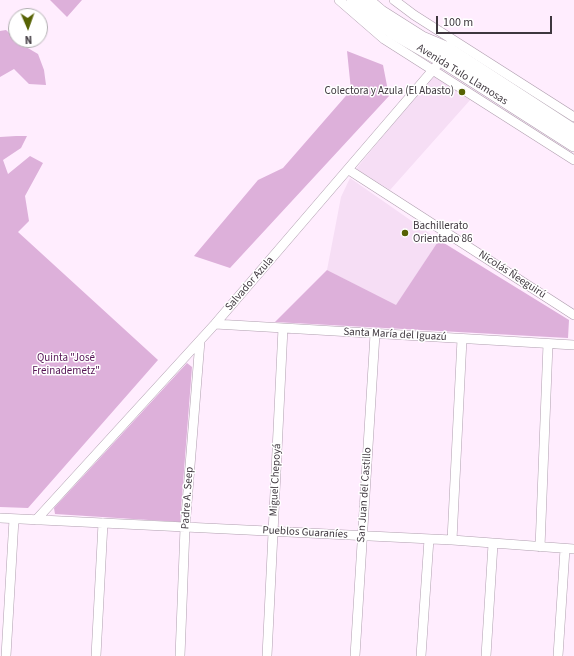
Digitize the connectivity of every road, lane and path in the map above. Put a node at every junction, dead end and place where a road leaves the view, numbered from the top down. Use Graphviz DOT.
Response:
graph roads {
  1 [pos="339,0"];
  2 [pos="353,0"];
  3 [pos="367,0"];
  4 [pos="394,0"];
  5 [pos="451,44"];
  6 [pos="437,65"];
  7 [pos="574,117"];
  8 [pos="574,131"];
  9 [pos="574,146"];
  10 [pos="574,160"];
  11 [pos="349,170"];
  12 [pos="574,315"];
  13 [pos="215,324"];
  14 [pos="283,328"];
  15 [pos="375,334"];
  16 [pos="462,339"];
  17 [pos="200,341"];
  18 [pos="548,344"];
  19 [pos="574,346"];
  20 [pos="0,518"];
  21 [pos="14,519"];
  22 [pos="36,520"];
  23 [pos="103,524"];
  24 [pos="185,528"];
  25 [pos="273,532"];
  26 [pos="362,536"];
  27 [pos="429,539"];
  28 [pos="452,540"];
  29 [pos="493,544"];
  30 [pos="540,547"];
  31 [pos="570,549"];
  32 [pos="6,656"];
  33 [pos="96,656"];
  34 [pos="180,656"];
  35 [pos="266,656"];
  36 [pos="355,656"];
  37 [pos="421,656"];
  38 [pos="486,656"];
  39 [pos="558,656"];
  1 -- 6 [label="street"];
  2 -- 6 [label="highway, Avenida Tulo Llamosas"];
  3 -- 5 [label="highway"];
  4 -- 5 [label="street"];
  5 -- 6 [label="street, Salvador Azula"];
  5 -- 7 [label="street"];
  5 -- 8 [label="highway"];
  6 -- 9 [label="highway, Avenida Tulo Llamosas"];
  6 -- 10 [label="street"];
  6 -- 11 [label="street, Salvador Azula"];
  11 -- 12 [label="street, Nicolás Ñeeguirú"];
  11 -- 13 [label="street, Salvador Azula"];
  13 -- 14 [label="street, Santa María del Iguazú"];
  13 -- 17 [label="street, Salvador Azula"];
  14 -- 15 [label="street, Santa María del Iguazú"];
  14 -- 25 [label="street, Miguel Chepoyá"];
  15 -- 16 [label="street, Santa María del Iguazú"];
  15 -- 26 [label="street, San Juan del Castillo"];
  16 -- 18 [label="street, Santa María del Iguazú"];
  16 -- 28 [label="street"];
  17 -- 22 [label="street, Salvador Azula"];
  17 -- 24 [label="street, Padre A. Seep"];
  18 -- 19 [label="street, Santa María del Iguazú"];
  18 -- 30 [label="street"];
  20 -- 21 [label="street, Pueblos Guaraníes"];
  21 -- 22 [label="street, Pueblos Guaraníes"];
  21 -- 32 [label="street"];
  22 -- 23 [label="street, Pueblos Guaraníes"];
  23 -- 24 [label="street, Pueblos Guaraníes"];
  23 -- 33 [label="street"];
  24 -- 25 [label="street, Pueblos Guaraníes"];
  24 -- 34 [label="street, Padre A. Seep"];
  25 -- 26 [label="street, Pueblos Guaraníes"];
  25 -- 35 [label="street, Miguel Chepoyá"];
  26 -- 27 [label="street, Pueblos Guaraníes"];
  26 -- 36 [label="street, San Juan del Castillo"];
  27 -- 28 [label="street, Pueblos Guaraníes"];
  27 -- 37 [label="street"];
  28 -- 29 [label="street, Pueblos Guaraníes"];
  29 -- 30 [label="street, Pueblos Guaraníes"];
  29 -- 38 [label="street"];
  30 -- 31 [label="street, Pueblos Guaraníes"];
  31 -- 39 [label="street"];
}
